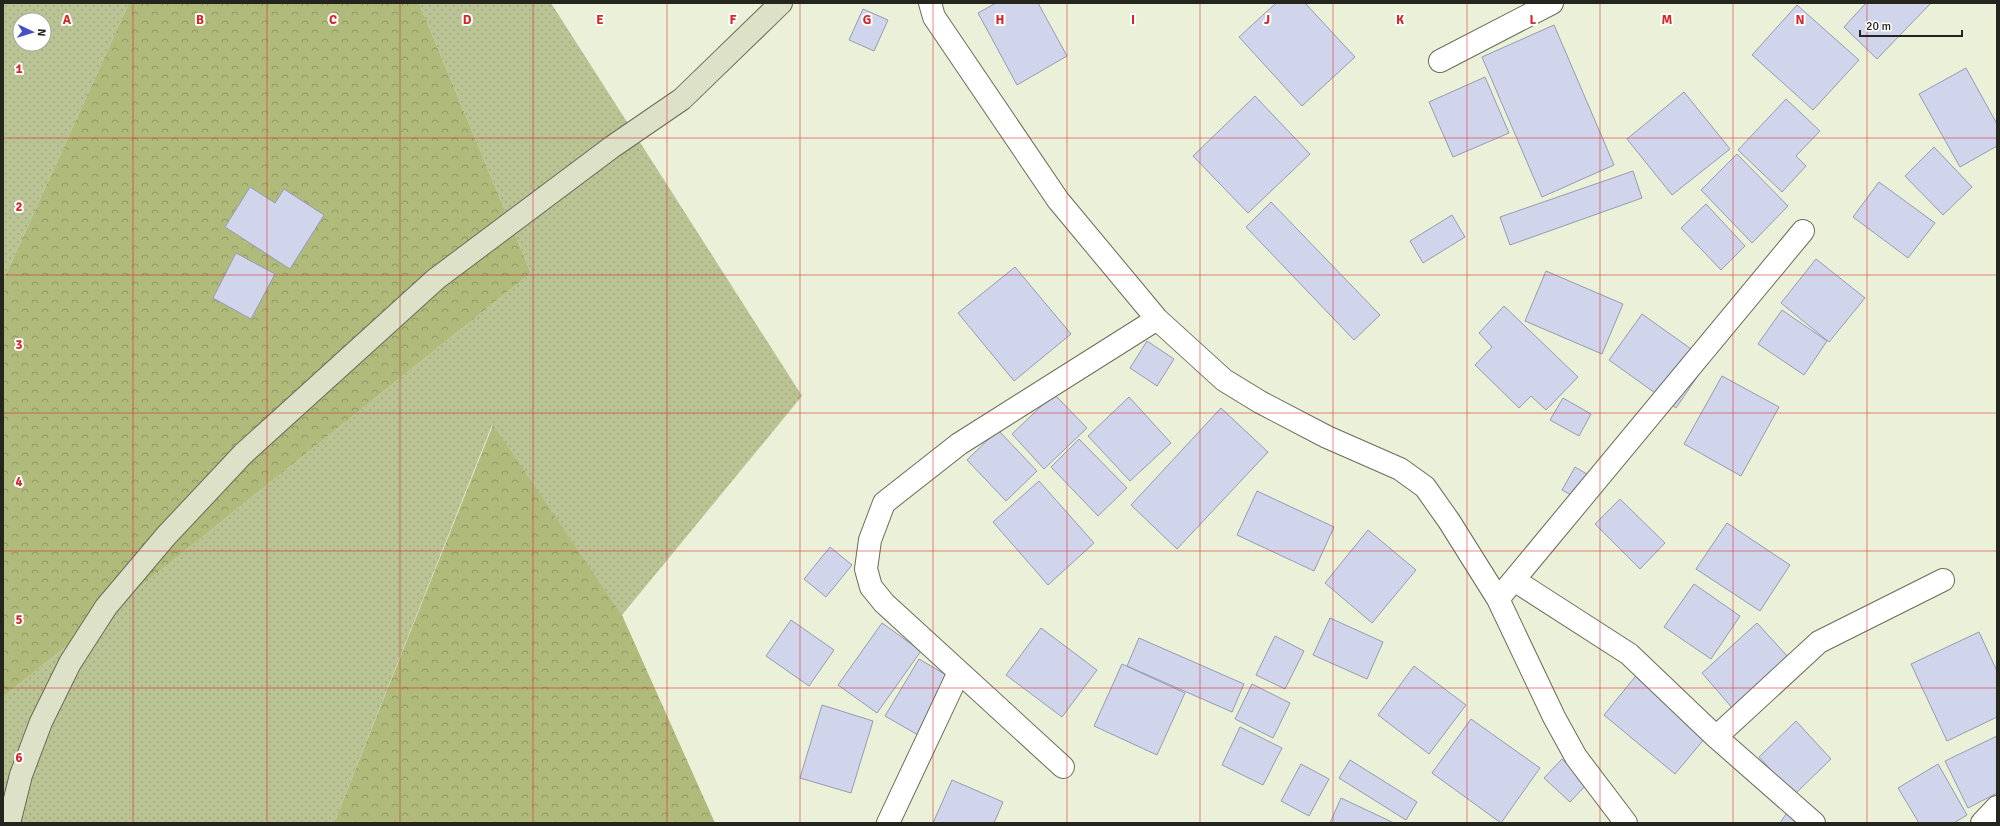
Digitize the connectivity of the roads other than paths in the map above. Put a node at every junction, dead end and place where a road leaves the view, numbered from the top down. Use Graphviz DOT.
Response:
graph roads {
  1 [pos="781,3"];
  2 [pos="930,3"];
  3 [pos="1552,3"];
  4 [pos="1440,61"];
  5 [pos="1803,231"];
  6 [pos="1157,319"];
  7 [pos="1514,580"];
  8 [pos="1943,580"];
  9 [pos="1498,599"];
  10 [pos="959,672"];
  11 [pos="1716,737"];
  12 [pos="1064,767"];
  13 [pos="1997,807"];
  14 [pos="9,823"];
  15 [pos="888,823"];
  16 [pos="1626,823"];
  17 [pos="1814,823"];
  18 [pos="1982,823"];
  1 -- 14 [label="street"];
  2 -- 6 [label="street"];
  3 -- 4 [label="street"];
  5 -- 7 [label="street"];
  6 -- 9 [label="street"];
  6 -- 10 [label="street"];
  7 -- 9 [label="street"];
  7 -- 11 [label="street"];
  8 -- 11 [label="street"];
  9 -- 16 [label="street"];
  10 -- 12 [label="street"];
  10 -- 15 [label="street"];
  11 -- 17 [label="street"];
  13 -- 18 [label="street"];
}
